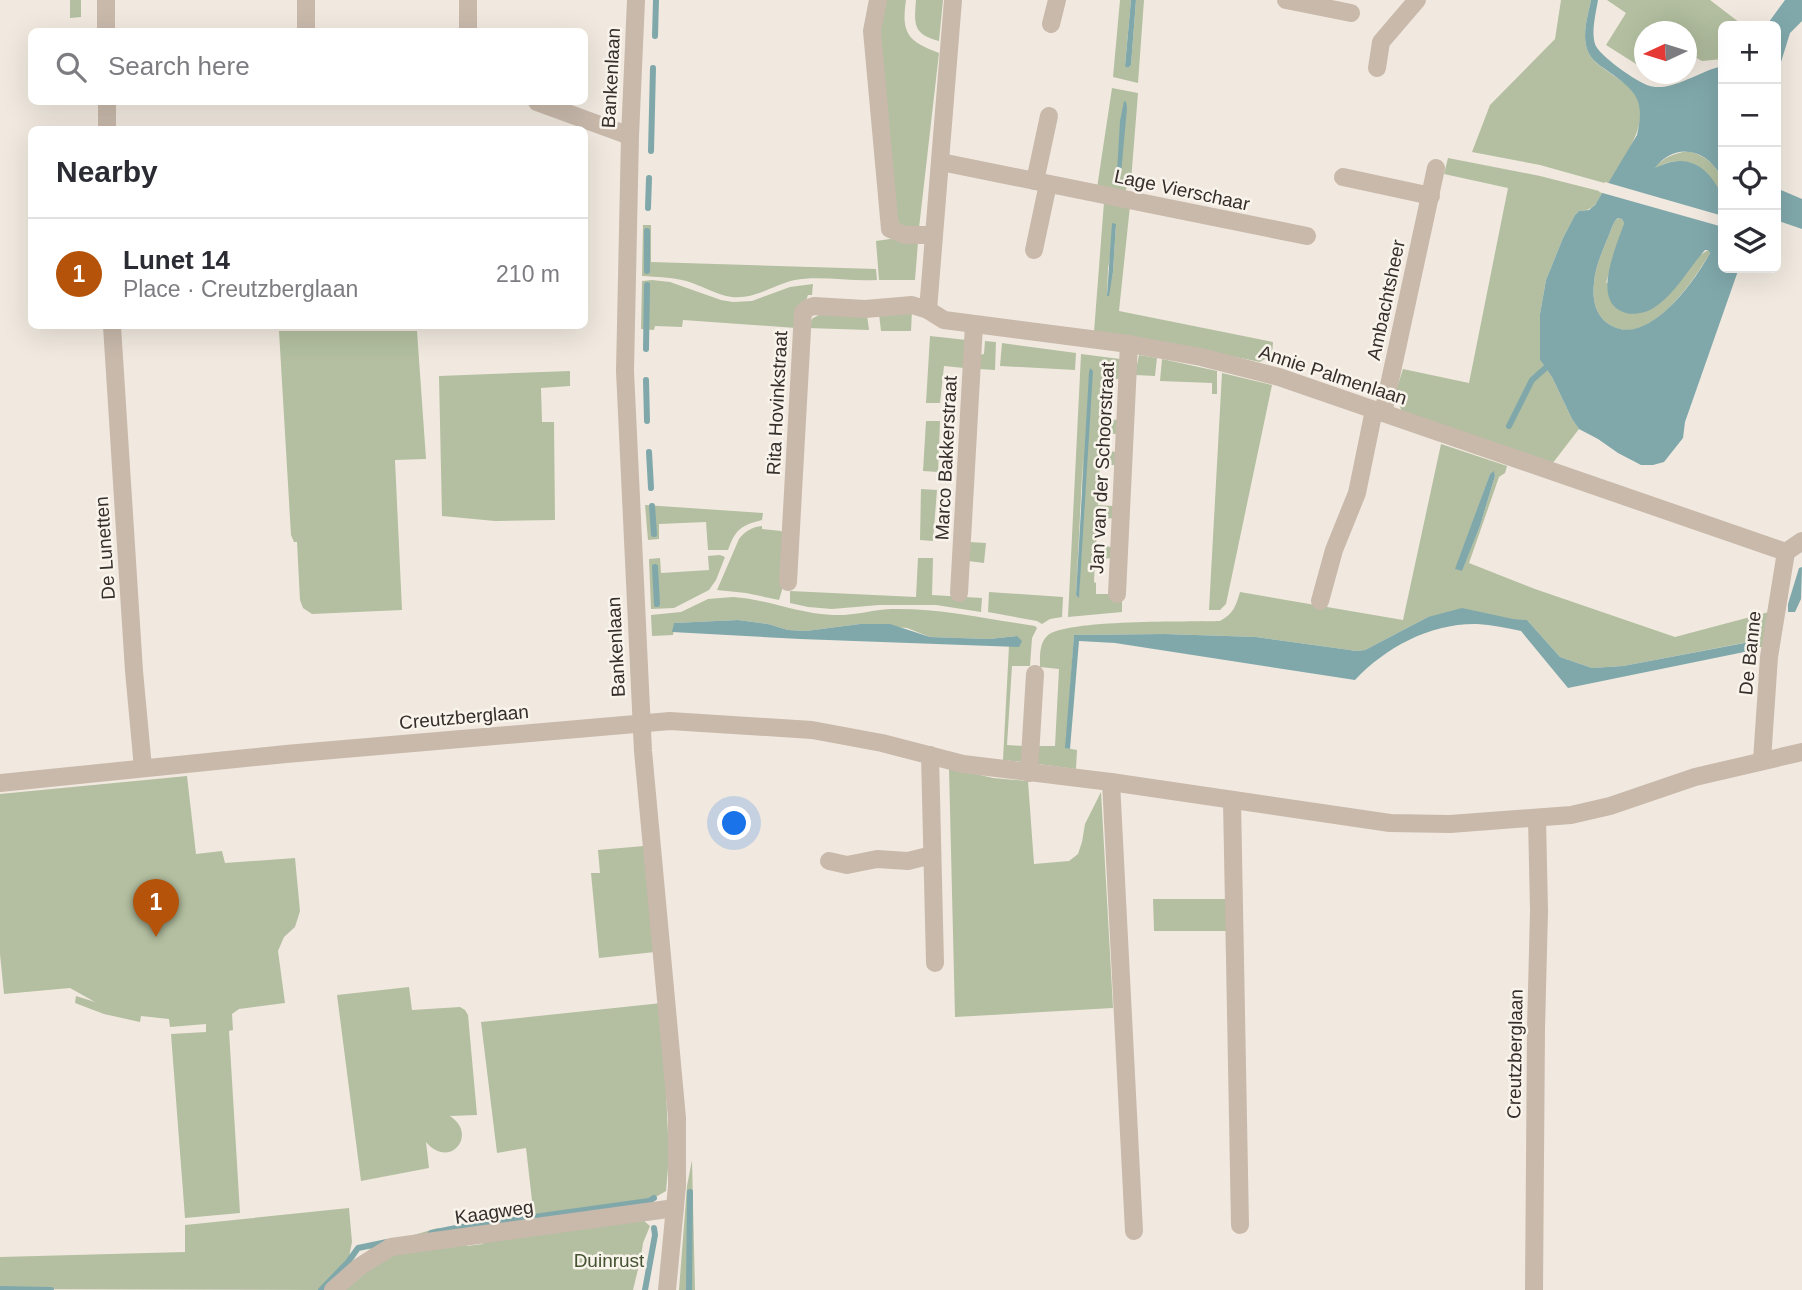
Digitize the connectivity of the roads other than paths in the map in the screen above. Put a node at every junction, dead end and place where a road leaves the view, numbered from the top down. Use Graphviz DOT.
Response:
graph roads {
  1 [pos="106,0"];
  2 [pos="306,0"];
  3 [pos="468,0"];
  4 [pos="636,0"];
  5 [pos="878,0"];
  6 [pos="953,0"];
  7 [pos="1057,0"];
  8 [pos="1286,0"];
  9 [pos="1417,0"];
  10 [pos="1351,13"];
  11 [pos="1051,24"];
  12 [pos="106,28"];
  13 [pos="306,28"];
  14 [pos="468,28"];
  15 [pos="1377,68"];
  16 [pos="107,105"];
  17 [pos="545,105"];
  18 [pos="1049,116"];
  19 [pos="107,126"];
  20 [pos="630,136"];
  21 [pos="941,162"];
  22 [pos="1436,168"];
  23 [pos="1343,177"];
  24 [pos="1042,182"];
  25 [pos="1430,196"];
  26 [pos="934,235"];
  27 [pos="1307,236"];
  28 [pos="1034,250"];
  29 [pos="928,310"];
  30 [pos="974,325"];
  31 [pos="112,329"];
  32 [pos="1129,344"];
  33 [pos="1378,412"];
  34 [pos="1802,541"];
  35 [pos="1786,552"];
  36 [pos="788,582"];
  37 [pos="959,593"];
  38 [pos="1116,594"];
  39 [pos="1321,601"];
  40 [pos="1035,674"];
  41 [pos="641,723"];
  42 [pos="1802,752"];
  43 [pos="930,755"];
  44 [pos="1762,760"];
  45 [pos="143,768"];
  46 [pos="1029,773"];
  47 [pos="1111,782"];
  48 [pos="0,783"];
  49 [pos="1233,800"];
  50 [pos="1537,818"];
  51 [pos="932,855"];
  52 [pos="829,861"];
  53 [pos="935,963"];
  54 [pos="675,1208"];
  55 [pos="1240,1225"];
  56 [pos="1134,1231"];
  57 [pos="333,1290"];
  58 [pos="667,1290"];
  59 [pos="1534,1290"];
  1 -- 12 [label="street"];
  2 -- 13 [label="street"];
  3 -- 14 [label="street"];
  4 -- 20 [label="street, Bankenlaan"];
  5 -- 26 [label="street"];
  6 -- 21 [label="street"];
  7 -- 11 [label="street"];
  8 -- 10 [label="street"];
  9 -- 15 [label="street"];
  16 -- 19 [label="street"];
  17 -- 20 [label="street"];
  18 -- 24 [label="street"];
  20 -- 41 [label="street, Bankenlaan"];
  21 -- 24 [label="street, Lage Vierschaar"];
  21 -- 26 [label="street"];
  22 -- 25 [label="street, Ambachtsheer"];
  23 -- 25 [label="street"];
  24 -- 27 [label="street, Lage Vierschaar"];
  24 -- 28 [label="street"];
  25 -- 33 [label="street, Ambachtsheer"];
  26 -- 29 [label="street"];
  29 -- 30 [label="street, Annie Palmenlaan"];
  29 -- 36 [label="street, Rita Hovinkstraat"];
  30 -- 32 [label="street, Annie Palmenlaan"];
  30 -- 37 [label="street, Marco Bakkerstraat"];
  31 -- 45 [label="street, De Lunetten"];
  32 -- 33 [label="street, Annie Palmenlaan"];
  32 -- 38 [label="street, Jan van der Schoorstraat"];
  33 -- 35 [label="street, Annie Palmenlaan"];
  33 -- 39 [label="street, Ambachtsheer"];
  34 -- 35 [label="street"];
  35 -- 44 [label="street, De Banne"];
  40 -- 46 [label="street"];
  41 -- 43 [label="street, Creutzberglaan"];
  41 -- 45 [label="street, Creutzberglaan"];
  41 -- 54 [label="street, Bankenlaan"];
  42 -- 44 [label="street, Creutzberglaan"];
  43 -- 46 [label="street, Creutzberglaan"];
  43 -- 51 [label="street"];
  44 -- 50 [label="street, Creutzberglaan"];
  45 -- 48 [label="street, Creutzberglaan"];
  46 -- 47 [label="street, Creutzberglaan"];
  47 -- 49 [label="street, Creutzberglaan"];
  47 -- 56 [label="street"];
  49 -- 50 [label="street, Creutzberglaan"];
  49 -- 55 [label="street"];
  50 -- 59 [label="street, Creutzberglaan"];
  51 -- 52 [label="street"];
  51 -- 53 [label="street"];
  54 -- 57 [label="street, Kaagweg"];
  54 -- 58 [label="street, Bankenlaan"];
}
